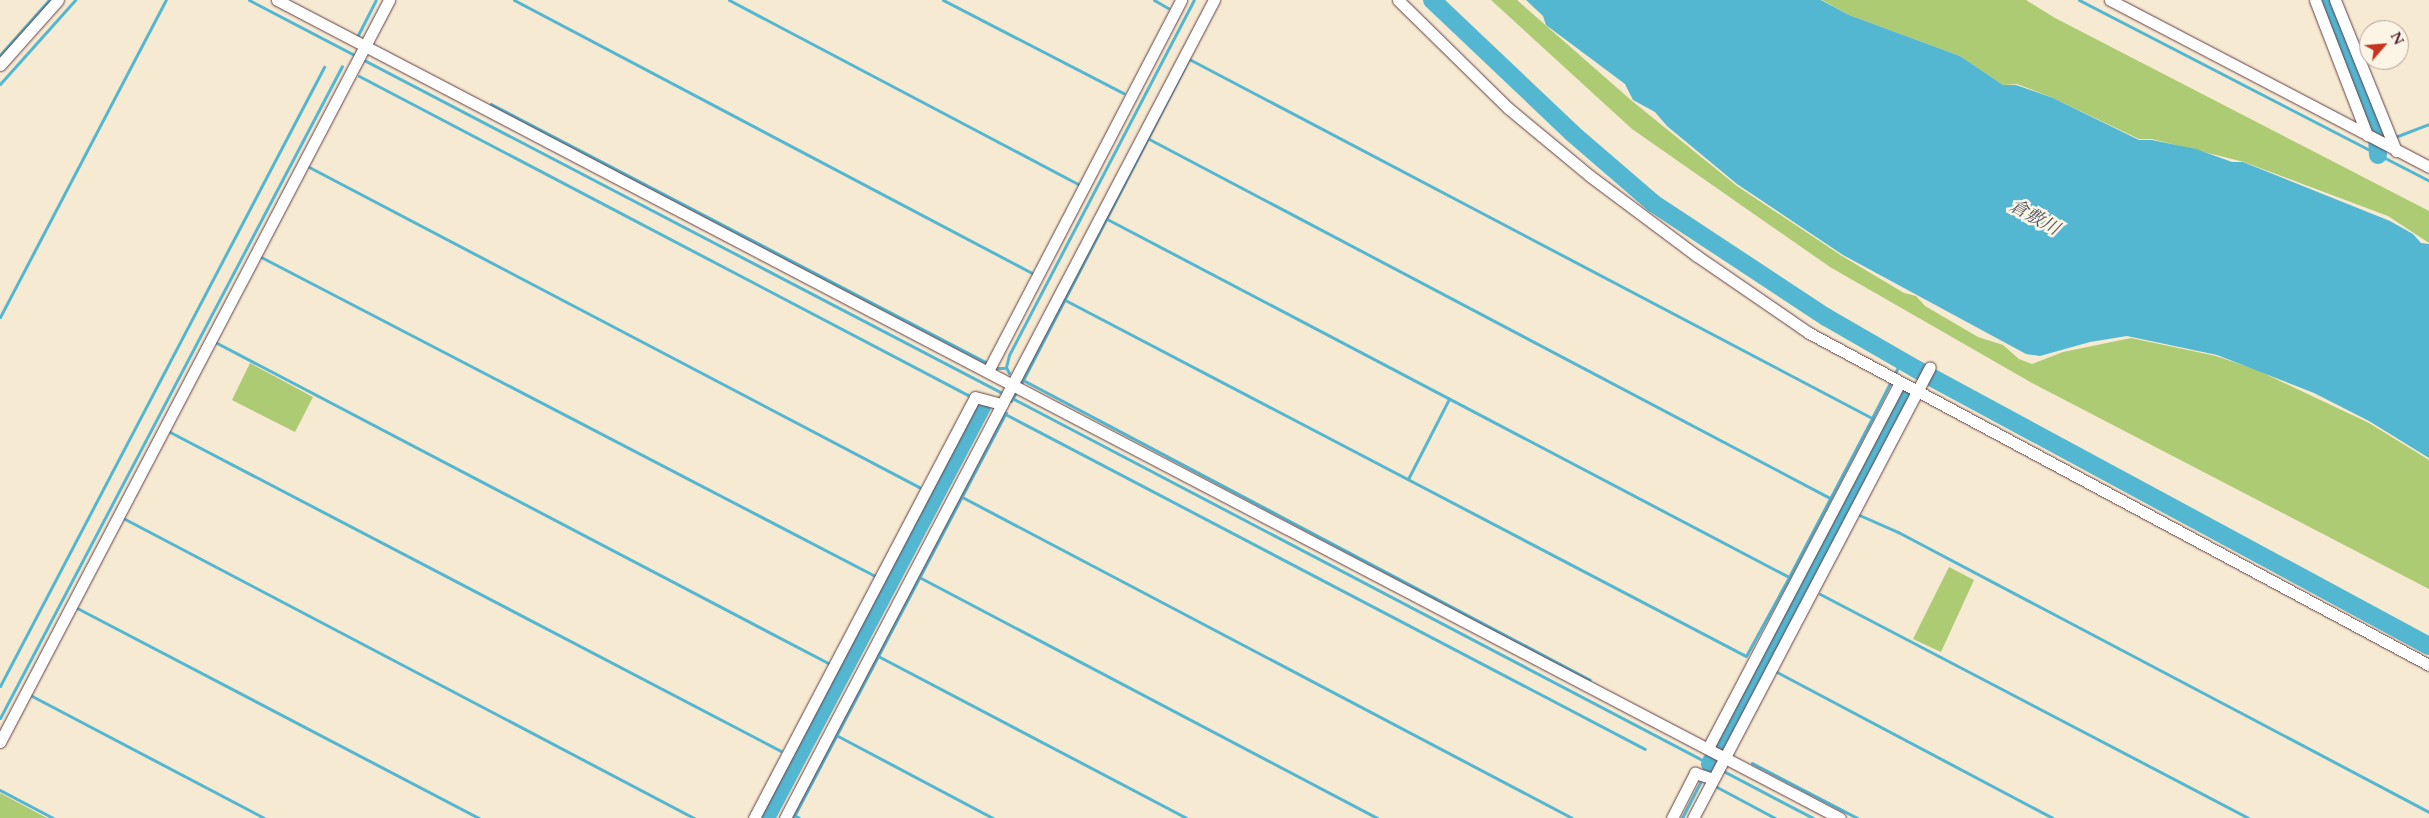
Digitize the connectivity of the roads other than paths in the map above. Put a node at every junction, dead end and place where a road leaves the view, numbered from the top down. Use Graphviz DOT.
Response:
graph roads {
  1 [pos="58,0"];
  2 [pos="277,0"];
  3 [pos="389,0"];
  4 [pos="1181,0"];
  5 [pos="1214,0"];
  6 [pos="1398,0"];
  7 [pos="2110,0"];
  8 [pos="2315,0"];
  9 [pos="2335,0"];
  10 [pos="362,53"];
  11 [pos="0,65"];
  12 [pos="2370,137"];
  13 [pos="2396,151"];
  14 [pos="2429,168"];
  15 [pos="1930,366"];
  16 [pos="988,371"];
  17 [pos="1896,379"];
  18 [pos="1920,387"];
  19 [pos="1007,395"];
  20 [pos="2429,665"];
  21 [pos="0,742"];
  22 [pos="1708,748"];
  23 [pos="1720,769"];
  24 [pos="754,818"];
  25 [pos="785,818"];
  26 [pos="1672,818"];
  27 [pos="1693,818"];
  28 [pos="1840,818"];
  1 -- 11 [label="street"];
  2 -- 10 [label="street"];
  3 -- 10 [label="street"];
  4 -- 16 [label="street"];
  5 -- 19 [label="street"];
  6 -- 17 [label="street"];
  7 -- 12 [label="street"];
  8 -- 12 [label="street"];
  9 -- 13 [label="street"];
  10 -- 16 [label="street"];
  10 -- 21 [label="street"];
  12 -- 13 [label="street"];
  13 -- 14 [label="street"];
  15 -- 18 [label="street"];
  16 -- 19 [label="street"];
  17 -- 18 [label="street"];
  17 -- 22 [label="street"];
  18 -- 20 [label="street"];
  18 -- 23 [label="street"];
  19 -- 22 [label="street"];
  19 -- 24 [label="street"];
  19 -- 25 [label="street"];
  22 -- 23 [label="street"];
  23 -- 26 [label="street"];
  23 -- 27 [label="street"];
  23 -- 28 [label="street"];
}
